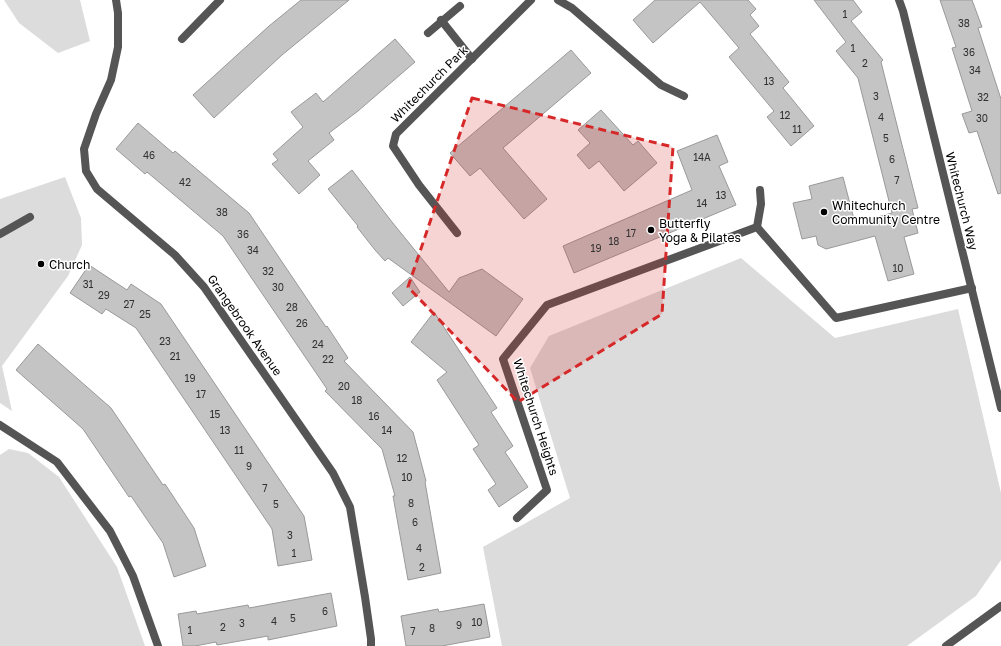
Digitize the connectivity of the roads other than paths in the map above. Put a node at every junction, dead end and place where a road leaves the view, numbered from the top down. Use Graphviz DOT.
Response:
graph roads {
  1 [pos="116,0"];
  2 [pos="220,0"];
  3 [pos="531,0"];
  4 [pos="558,0"];
  5 [pos="899,0"];
  6 [pos="460,6"];
  7 [pos="441,20"];
  8 [pos="428,33"];
  9 [pos="182,39"];
  10 [pos="472,59"];
  11 [pos="684,96"];
  12 [pos="760,190"];
  13 [pos="30,217"];
  14 [pos="758,227"];
  15 [pos="457,233"];
  16 [pos="0,234"];
  17 [pos="972,288"];
  18 [pos="1001,408"];
  19 [pos="0,425"];
  20 [pos="517,518"];
  21 [pos="1001,606"];
  22 [pos="158,646"];
  23 [pos="371,646"];
  24 [pos="946,646"];
  1 -- 23 [label="street, Grangebrook Avenue"];
  2 -- 9 [label="street"];
  3 -- 10 [label="street, Whitechurch Park"];
  4 -- 11 [label="street"];
  5 -- 17 [label="street, Whitechurch Way"];
  6 -- 7 [label="street"];
  7 -- 8 [label="street"];
  7 -- 10 [label="street"];
  10 -- 15 [label="street, Whitechurch Park"];
  12 -- 14 [label="street"];
  13 -- 16 [label="street"];
  14 -- 17 [label="street"];
  14 -- 20 [label="street, Whitechurch Heights"];
  17 -- 18 [label="street, Whitechurch Way"];
  19 -- 22 [label="street"];
  21 -- 24 [label="street"];
}
